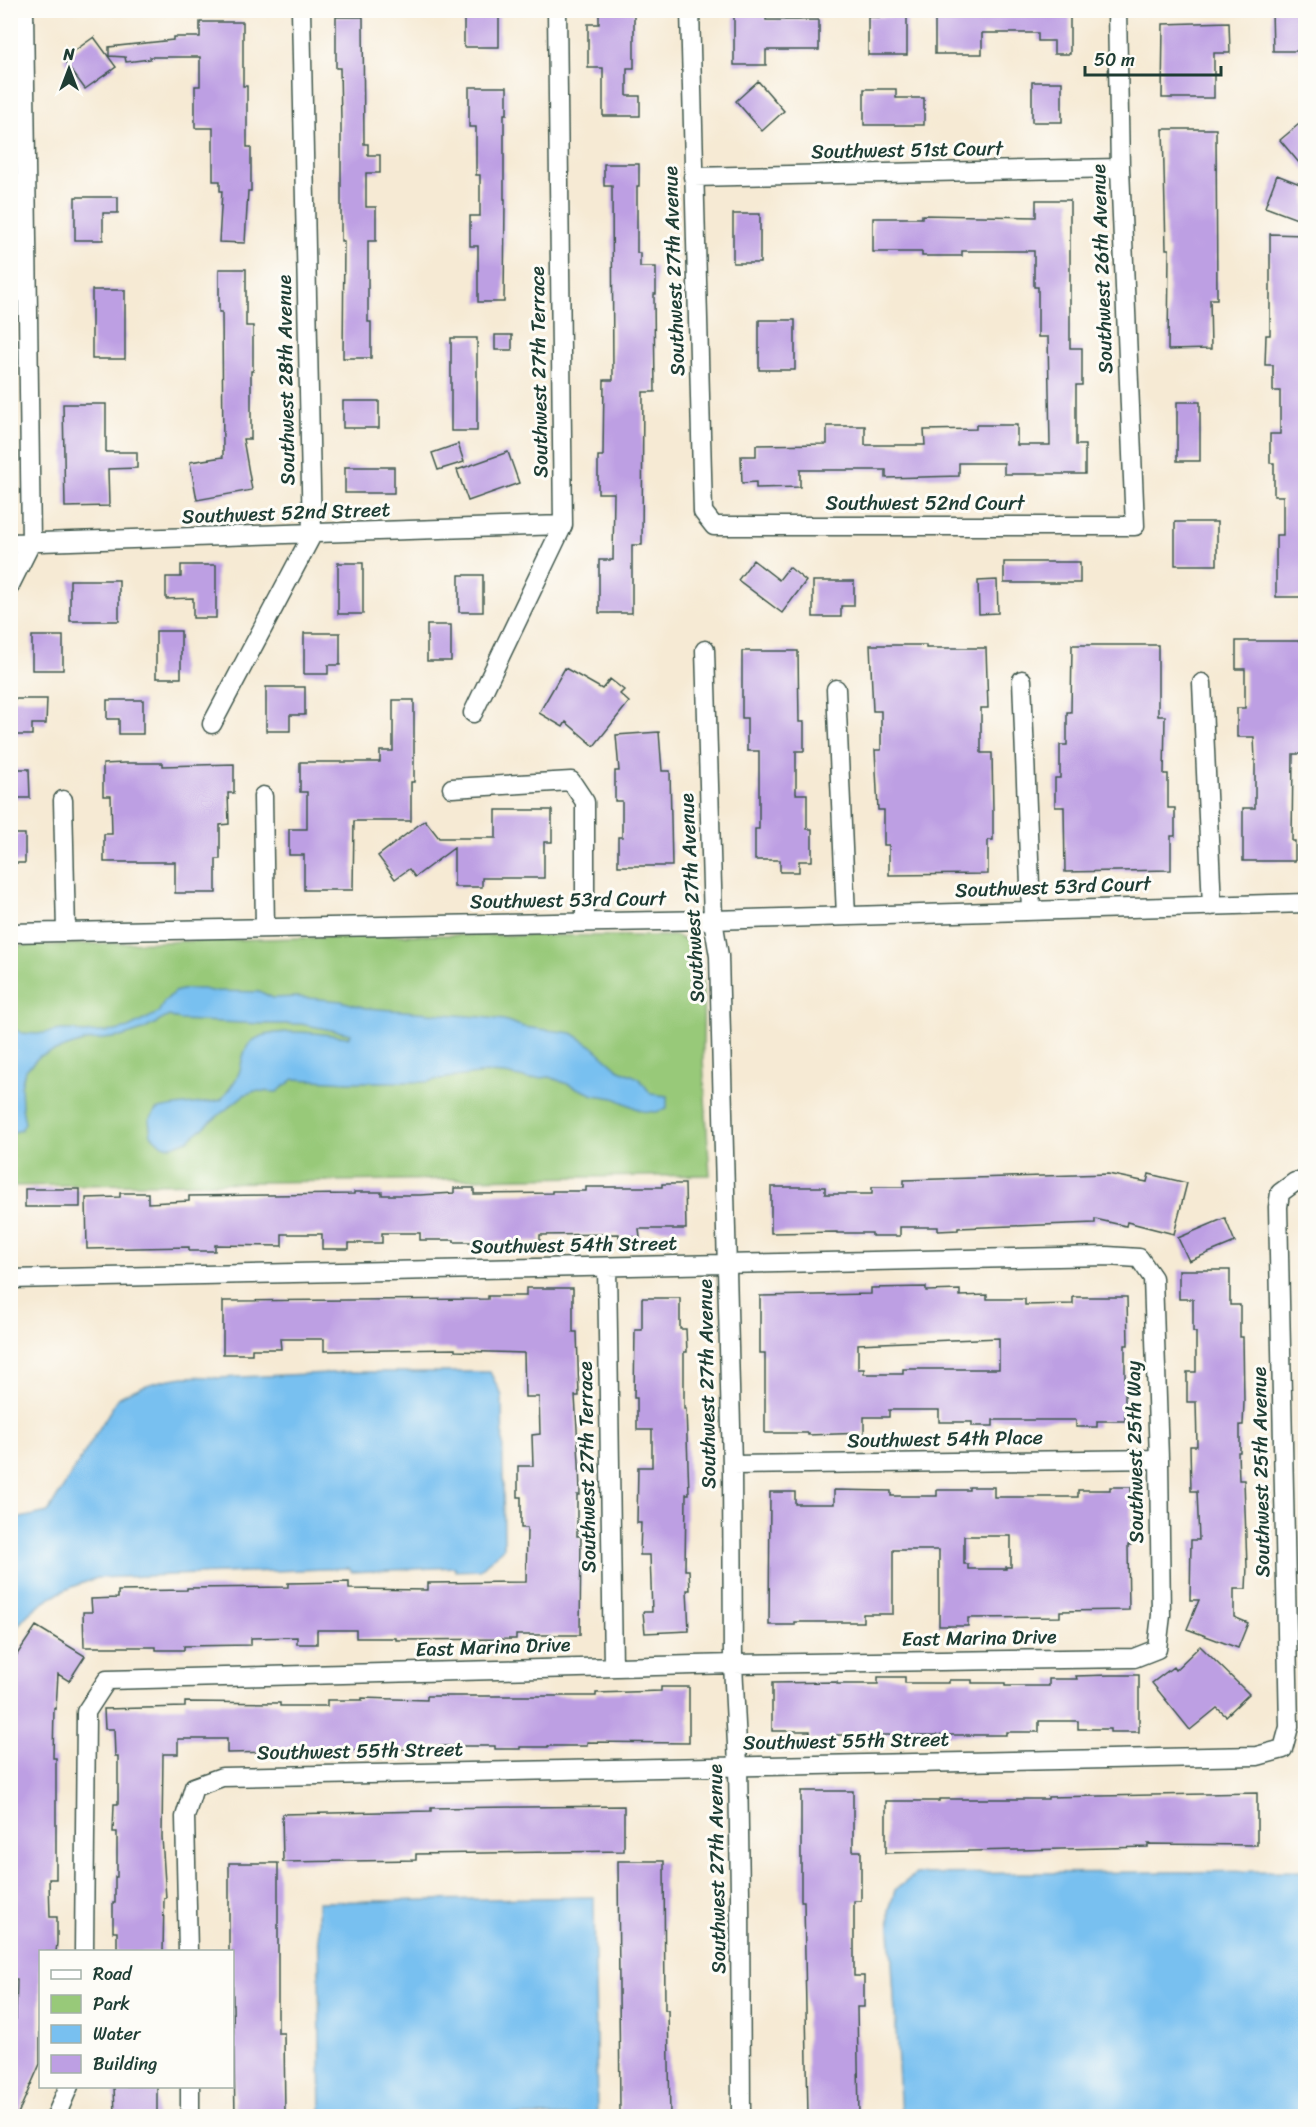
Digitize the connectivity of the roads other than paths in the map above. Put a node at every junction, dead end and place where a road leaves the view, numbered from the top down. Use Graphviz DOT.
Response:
graph roads {
  1 [pos="24,10"];
  2 [pos="301,10"];
  3 [pos="557,10"];
  4 [pos="690,10"];
  5 [pos="1117,10"];
  6 [pos="1120,168"];
  7 [pos="693,177"];
  8 [pos="563,525"];
  9 [pos="714,526"];
  10 [pos="1135,526"];
  11 [pos="312,535"];
  12 [pos="10,543"];
  13 [pos="31,543"];
  14 [pos="10,585"];
  15 [pos="705,650"];
  16 [pos="1022,680"];
  17 [pos="1202,683"];
  18 [pos="836,689"];
  19 [pos="473,712"];
  20 [pos="212,724"];
  21 [pos="452,788"];
  22 [pos="263,796"];
  23 [pos="63,800"];
  24 [pos="1305,903"];
  25 [pos="1212,906"];
  26 [pos="1031,910"];
  27 [pos="846,916"];
  28 [pos="713,920"];
  29 [pos="585,922"];
  30 [pos="265,928"];
  31 [pos="66,932"];
  32 [pos="10,933"];
  33 [pos="1305,1182"];
  34 [pos="1139,1258"];
  35 [pos="726,1264"];
  36 [pos="607,1267"];
  37 [pos="10,1279"];
  38 [pos="1159,1459"];
  39 [pos="732,1464"];
  40 [pos="1156,1649"];
  41 [pos="733,1664"];
  42 [pos="613,1666"];
  43 [pos="1283,1749"];
  44 [pos="738,1766"];
  45 [pos="84,1950"];
  46 [pos="188,1950"];
  47 [pos="68,2088"];
  48 [pos="190,2088"];
  49 [pos="56,2116"];
  50 [pos="190,2116"];
  51 [pos="741,2116"];
  1 -- 13 [label="street"];
  2 -- 11 [label="street, Southwest 28th Avenue"];
  3 -- 8 [label="street, Southwest 27th Terrace"];
  4 -- 7 [label="street, Southwest 27th Avenue"];
  5 -- 6 [label="street, Southwest 26th Avenue"];
  6 -- 7 [label="street, Southwest 51st Court"];
  6 -- 10 [label="street, Southwest 26th Avenue"];
  7 -- 9 [label="street, Southwest 27th Avenue"];
  8 -- 11 [label="street, Southwest 52nd Street"];
  8 -- 19 [label="street, Southwest 27th Terrace"];
  9 -- 10 [label="street, Southwest 52nd Court"];
  11 -- 13 [label="street, Southwest 52nd Street"];
  11 -- 20 [label="street, Southwest 28th Avenue"];
  12 -- 13 [label="street, Southwest 52nd Street"];
  13 -- 14 [label="street"];
  15 -- 28 [label="street, Southwest 27th Avenue"];
  16 -- 26 [label="street"];
  17 -- 25 [label="street"];
  18 -- 27 [label="street"];
  21 -- 29 [label="street"];
  22 -- 30 [label="street"];
  23 -- 31 [label="street"];
  24 -- 25 [label="street, Southwest 53rd Court"];
  25 -- 26 [label="street, Southwest 53rd Court"];
  26 -- 27 [label="street, Southwest 53rd Court"];
  27 -- 28 [label="street, Southwest 53rd Court"];
  28 -- 29 [label="street, Southwest 53rd Court"];
  28 -- 35 [label="street, Southwest 27th Avenue"];
  29 -- 30 [label="street, Southwest 53rd Court"];
  30 -- 31 [label="street, Southwest 53rd Court"];
  31 -- 32 [label="street, Southwest 53rd Court"];
  33 -- 43 [label="street, Southwest 25th Avenue"];
  34 -- 35 [label="street, Southwest 54th Street"];
  34 -- 38 [label="street, Southwest 25th Way"];
  35 -- 36 [label="street, Southwest 54th Street"];
  35 -- 39 [label="street, Southwest 27th Avenue"];
  36 -- 37 [label="street, Southwest 54th Street"];
  36 -- 42 [label="street, Southwest 27th Terrace"];
  38 -- 39 [label="street, Southwest 54th Place"];
  38 -- 40 [label="street, Southwest 25th Way"];
  39 -- 41 [label="street, Southwest 27th Avenue"];
  40 -- 41 [label="street, East Marina Drive"];
  41 -- 42 [label="street, East Marina Drive"];
  41 -- 44 [label="street, Southwest 27th Avenue"];
  42 -- 45 [label="street, East Marina Drive"];
  43 -- 44 [label="street, Southwest 55th Street"];
  44 -- 46 [label="street, Southwest 55th Street"];
  44 -- 51 [label="street, Southwest 27th Avenue"];
  47 -- 49 [label="street"];
  48 -- 50 [label="street"];
}
